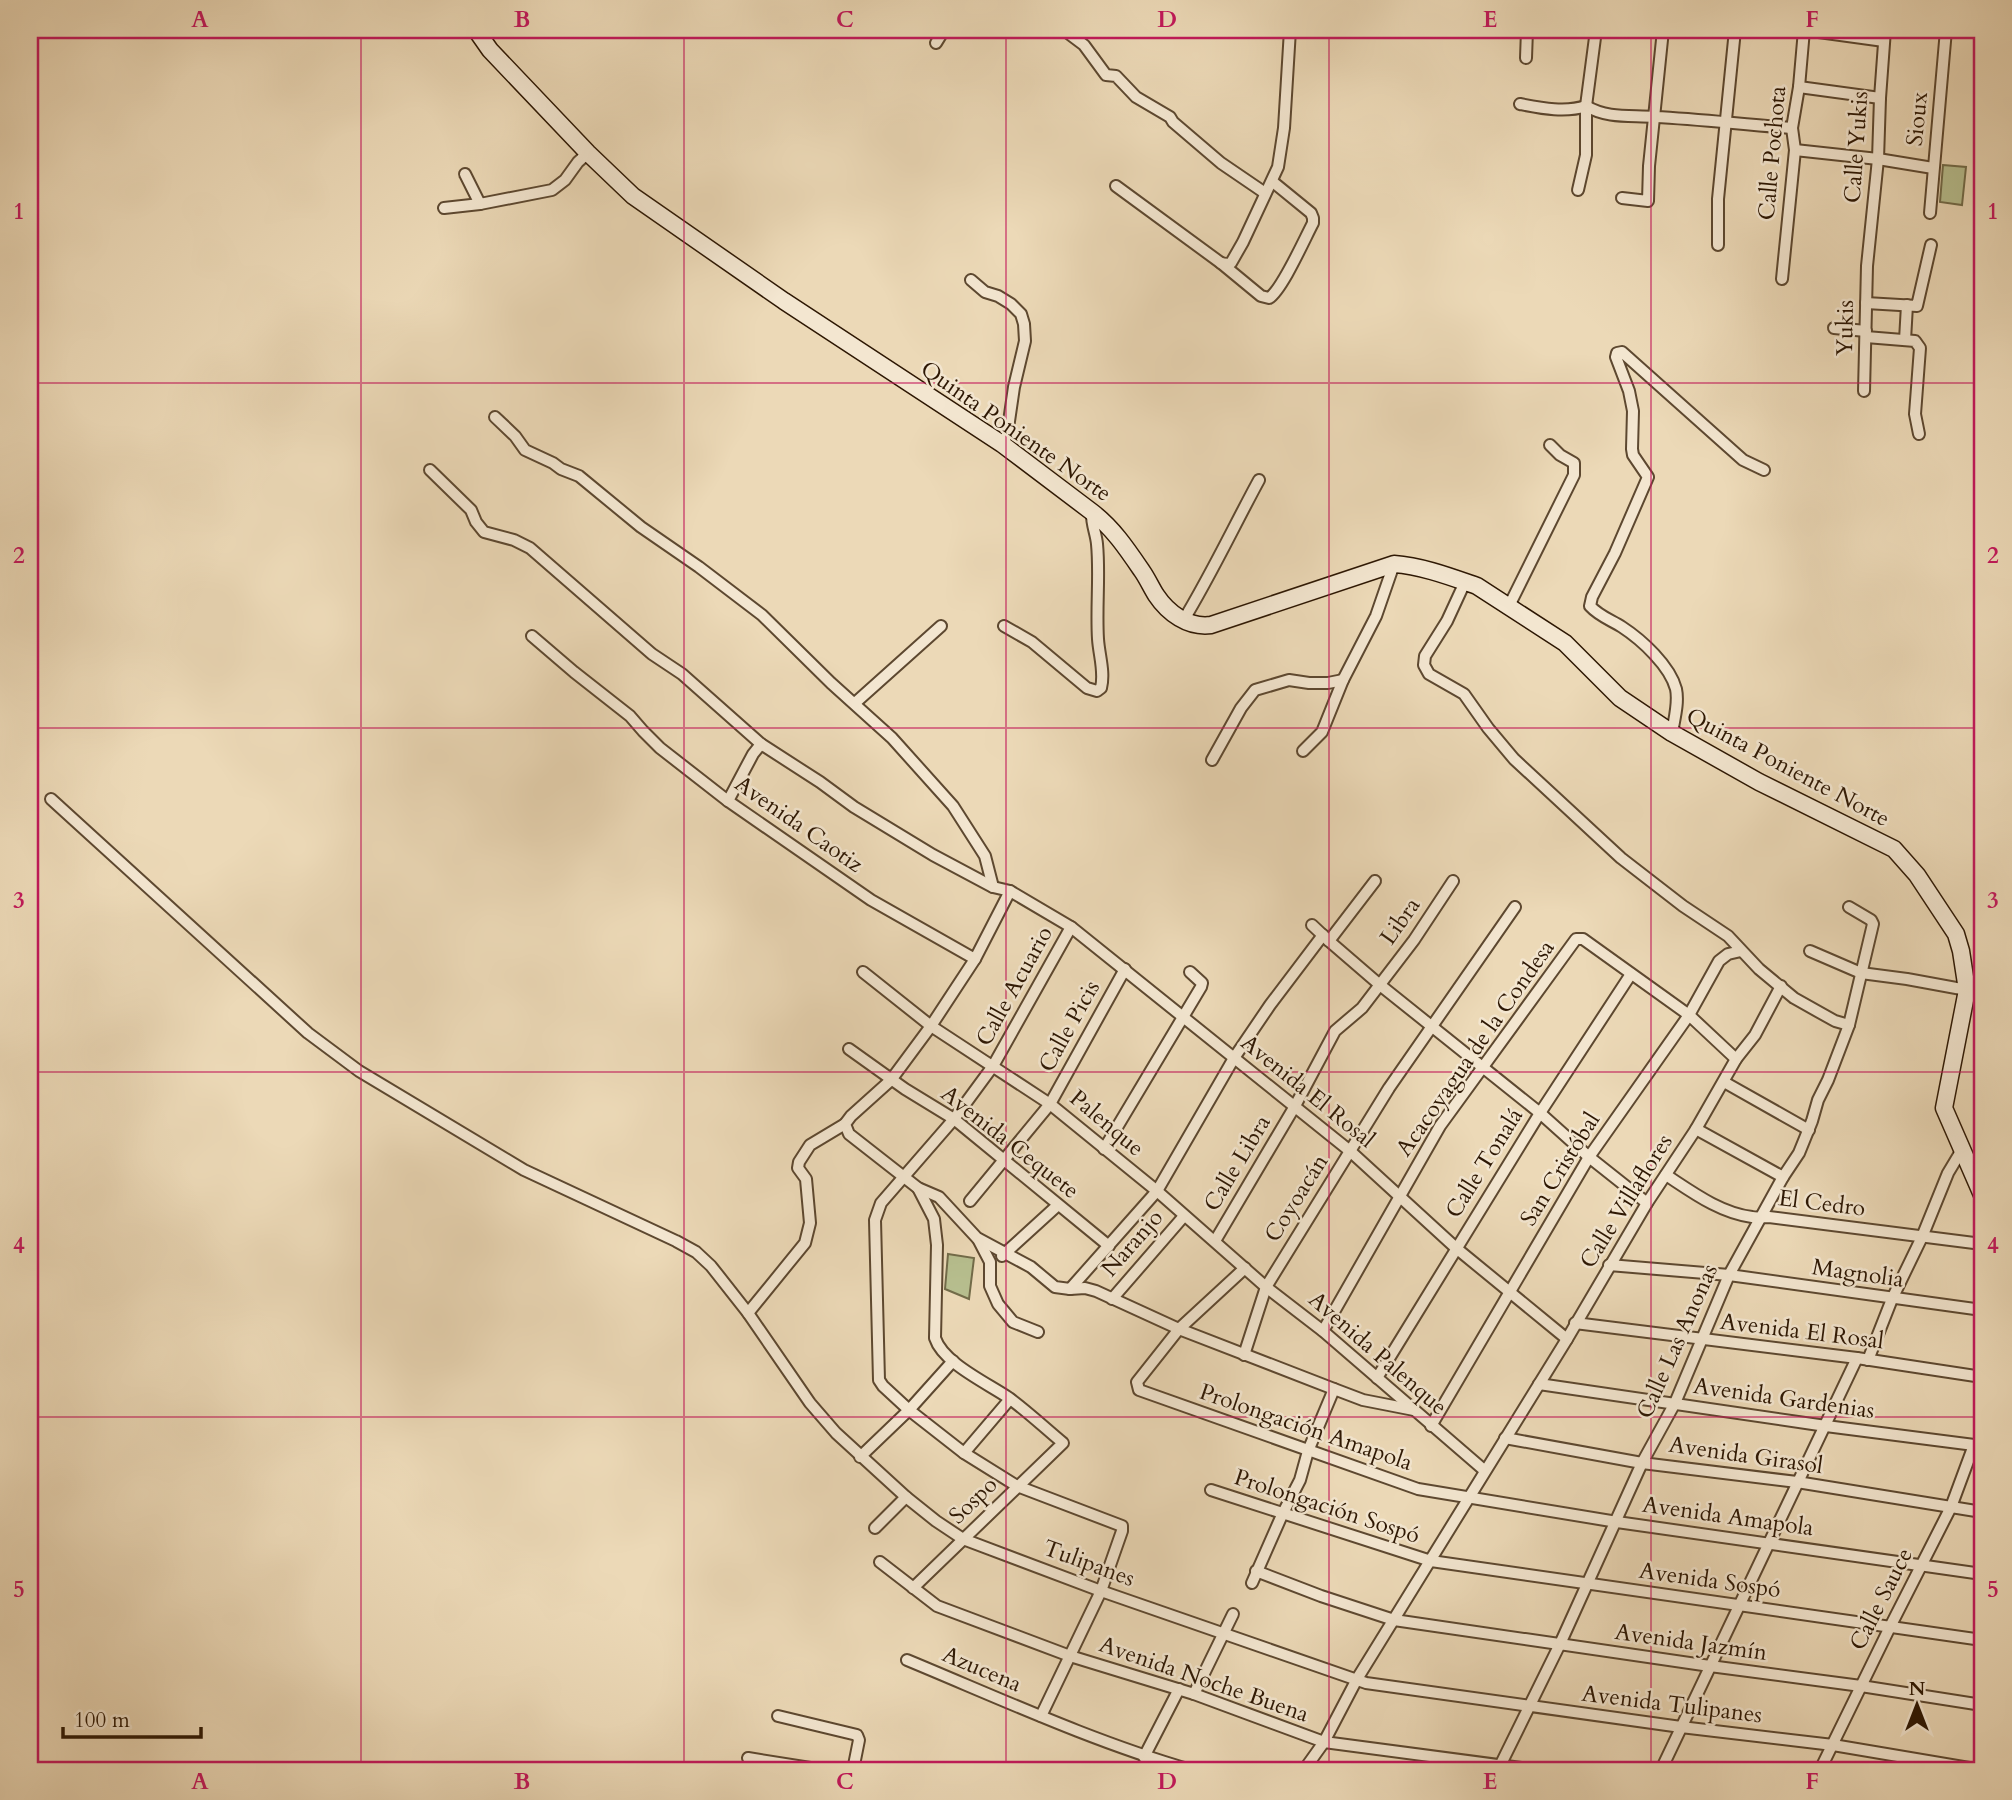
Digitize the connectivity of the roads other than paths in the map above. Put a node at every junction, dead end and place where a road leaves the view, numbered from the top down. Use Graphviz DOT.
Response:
graph roads {
  1 [pos="476,30"];
  2 [pos="944,30"];
  3 [pos="1064,30"];
  4 [pos="1290,30"];
  5 [pos="1527,30"];
  6 [pos="1596,30"];
  7 [pos="1663,30"];
  8 [pos="1735,30"];
  9 [pos="1804,30"];
  10 [pos="1946,30"];
  11 [pos="1884,35"];
  12 [pos="936,43"];
  13 [pos="1526,58"];
  14 [pos="1799,87"];
  15 [pos="1880,98"];
  16 [pos="1520,104"];
  17 [pos="1586,106"];
  18 [pos="1654,116"];
  19 [pos="1726,124"];
  20 [pos="1791,128"];
  21 [pos="1795,149"];
  22 [pos="588,153"];
  23 [pos="1878,159"];
  24 [pos="1933,168"];
  25 [pos="465,174"];
  26 [pos="1272,181"];
  27 [pos="1116,186"];
  28 [pos="1578,190"];
  29 [pos="1265,193"];
  30 [pos="1622,198"];
  31 [pos="480,204"];
  32 [pos="444,208"];
  33 [pos="1930,213"];
  34 [pos="1718,245"];
  35 [pos="1931,245"];
  36 [pos="1221,263"];
  37 [pos="1867,266"];
  38 [pos="1782,279"];
  39 [pos="971,280"];
  40 [pos="1866,303"];
  41 [pos="1912,305"];
  42 [pos="1834,328"];
  43 [pos="1866,334"];
  44 [pos="1905,340"];
  45 [pos="1864,391"];
  46 [pos="495,417"];
  47 [pos="1919,434"];
  48 [pos="1002,444"];
  49 [pos="1550,445"];
  50 [pos="430,470"];
  51 [pos="1764,470"];
  52 [pos="1259,480"];
  53 [pos="1092,512"];
  54 [pos="1394,564"];
  55 [pos="1465,582"];
  56 [pos="1508,608"];
  57 [pos="1184,621"];
  58 [pos="941,626"];
  59 [pos="1004,626"];
  60 [pos="532,636"];
  61 [pos="1343,680"];
  62 [pos="855,703"];
  63 [pos="1672,733"];
  64 [pos="761,744"];
  65 [pos="1303,751"];
  66 [pos="1212,760"];
  67 [pos="51,799"];
  68 [pos="728,801"];
  69 [pos="1375,881"];
  70 [pos="1453,881"];
  71 [pos="993,887"];
  72 [pos="1010,891"];
  73 [pos="1514,907"];
  74 [pos="1849,907"];
  75 [pos="1312,925"];
  76 [pos="1071,927"];
  77 [pos="1326,938"];
  78 [pos="1741,951"];
  79 [pos="1810,951"];
  80 [pos="975,959"];
  81 [pos="1125,969"];
  82 [pos="863,972"];
  83 [pos="1190,972"];
  84 [pos="1861,973"];
  85 [pos="1631,974"];
  86 [pos="1380,985"];
  87 [pos="1781,986"];
  88 [pos="1967,990"];
  89 [pos="1182,1015"];
  90 [pos="1689,1015"];
  91 [pos="1849,1025"];
  92 [pos="931,1026"];
  93 [pos="1432,1026"];
  94 [pos="849,1049"];
  95 [pos="1234,1058"];
  96 [pos="1736,1059"];
  97 [pos="993,1066"];
  98 [pos="1484,1068"];
  99 [pos="891,1080"];
  100 [pos="1724,1082"];
  101 [pos="1050,1104"];
  102 [pos="1295,1106"];
  103 [pos="1540,1113"];
  104 [pos="954,1119"];
  105 [pos="847,1129"];
  106 [pos="1696,1129"];
  107 [pos="1809,1130"];
  108 [pos="1963,1148"];
  109 [pos="1104,1149"];
  110 [pos="1350,1151"];
  111 [pos="1589,1157"];
  112 [pos="1004,1159"];
  113 [pos="1666,1175"];
  114 [pos="904,1177"];
  115 [pos="1783,1177"];
  116 [pos="918,1188"];
  117 [pos="1157,1191"];
  118 [pos="1982,1195"];
  119 [pos="1400,1196"];
  120 [pos="970,1201"];
  121 [pos="1647,1203"];
  122 [pos="1058,1205"];
  123 [pos="1184,1216"];
  124 [pos="1762,1217"];
  125 [pos="1922,1237"];
  126 [pos="977,1238"];
  127 [pos="1215,1241"];
  128 [pos="1982,1244"];
  129 [pos="1109,1246"];
  130 [pos="1456,1248"];
  131 [pos="1005,1254"];
  132 [pos="990,1262"];
  133 [pos="1609,1265"];
  134 [pos="1244,1268"];
  135 [pos="1729,1275"];
  136 [pos="1266,1287"];
  137 [pos="1070,1289"];
  138 [pos="1510,1291"];
  139 [pos="1112,1299"];
  140 [pos="1892,1299"];
  141 [pos="1982,1310"];
  142 [pos="748,1313"];
  143 [pos="1575,1323"];
  144 [pos="1180,1329"];
  145 [pos="1323,1331"];
  146 [pos="1038,1332"];
  147 [pos="1567,1339"];
  148 [pos="1700,1340"];
  149 [pos="1244,1355"];
  150 [pos="1863,1359"];
  151 [pos="953,1361"];
  152 [pos="1982,1377"];
  153 [pos="1377,1378"];
  154 [pos="1539,1384"];
  155 [pos="1334,1389"];
  156 [pos="1010,1399"];
  157 [pos="1675,1403"];
  158 [pos="909,1410"];
  159 [pos="1414,1410"];
  160 [pos="1431,1426"];
  161 [pos="1826,1426"];
  162 [pos="1505,1438"];
  163 [pos="1978,1445"];
  164 [pos="1308,1451"];
  165 [pos="964,1453"];
  166 [pos="860,1457"];
  167 [pos="1642,1463"];
  168 [pos="1484,1471"];
  169 [pos="1797,1482"];
  170 [pos="1017,1486"];
  171 [pos="1211,1490"];
  172 [pos="906,1497"];
  173 [pos="1469,1498"];
  174 [pos="1951,1507"];
  175 [pos="1982,1512"];
  176 [pos="1282,1515"];
  177 [pos="1617,1522"];
  178 [pos="876,1528"];
  179 [pos="963,1539"];
  180 [pos="1769,1544"];
  181 [pos="1431,1561"];
  182 [pos="880,1562"];
  183 [pos="1922,1565"];
  184 [pos="1256,1571"];
  185 [pos="1982,1574"];
  186 [pos="1252,1583"];
  187 [pos="1588,1584"];
  188 [pos="913,1588"];
  189 [pos="1101,1591"];
  190 [pos="1741,1605"];
  191 [pos="1233,1614"];
  192 [pos="1394,1620"];
  193 [pos="1890,1627"];
  194 [pos="1223,1634"];
  195 [pos="1982,1640"];
  196 [pos="1560,1644"];
  197 [pos="1070,1656"];
  198 [pos="907,1660"];
  199 [pos="1710,1667"];
  200 [pos="1357,1679"];
  201 [pos="1861,1686"];
  202 [pos="1180,1689"];
  203 [pos="1194,1694"];
  204 [pos="1982,1705"];
  205 [pos="1528,1706"];
  206 [pos="778,1716"];
  207 [pos="1041,1716"];
  208 [pos="1681,1727"];
  209 [pos="1324,1742"];
  210 [pos="1833,1745"];
  211 [pos="1144,1757"];
  212 [pos="748,1758"];
  213 [pos="1499,1768"];
  214 [pos="823,1770"];
  215 [pos="853,1770"];
  216 [pos="1191,1770"];
  217 [pos="1304,1770"];
  218 [pos="1536,1770"];
  219 [pos="1661,1770"];
  220 [pos="1820,1770"];
  221 [pos="1981,1770"];
  1 -- 22 [label="street, Quinta Poniente Norte"];
  2 -- 12 [label="street"];
  3 -- 29 [label="street"];
  4 -- 26 [label="street"];
  5 -- 13 [label="street"];
  6 -- 17 [label="street"];
  7 -- 18 [label="street"];
  8 -- 19 [label="street"];
  9 -- 11 [label="street"];
  9 -- 14 [label="street, Calle Pochota"];
  10 -- 24 [label="street, Sioux"];
  11 -- 15 [label="street, Calle Yukis"];
  14 -- 15 [label="street"];
  14 -- 20 [label="street, Calle Pochota"];
  15 -- 23 [label="street, Calle Yukis"];
  16 -- 17 [label="street"];
  17 -- 18 [label="street"];
  17 -- 28 [label="street"];
  18 -- 19 [label="street"];
  18 -- 30 [label="street"];
  19 -- 20 [label="street"];
  19 -- 34 [label="street"];
  20 -- 21 [label="street, Calle Pochota"];
  21 -- 23 [label="street"];
  21 -- 38 [label="street, Calle Pochota"];
  22 -- 31 [label="street"];
  22 -- 48 [label="street, Quinta Poniente Norte"];
  23 -- 24 [label="street"];
  23 -- 37 [label="street, Calle Yukis"];
  24 -- 33 [label="street, Sioux"];
  25 -- 31 [label="street"];
  26 -- 29 [label="street"];
  26 -- 36 [label="street"];
  27 -- 36 [label="street"];
  29 -- 36 [label="street"];
  31 -- 32 [label="street"];
  35 -- 41 [label="street"];
  37 -- 40 [label="street, Yukis"];
  39 -- 48 [label="street"];
  40 -- 41 [label="street"];
  40 -- 43 [label="street, Yukis"];
  41 -- 44 [label="street"];
  42 -- 43 [label="street"];
  43 -- 44 [label="street"];
  43 -- 45 [label="street, Yukis"];
  44 -- 47 [label="street"];
  46 -- 62 [label="street"];
  48 -- 53 [label="street, Quinta Poniente Norte"];
  49 -- 56 [label="street"];
  50 -- 64 [label="street, Avenida El Rosal"];
  51 -- 63 [label="street"];
  52 -- 57 [label="street"];
  53 -- 57 [label="street, Quinta Poniente Norte"];
  53 -- 59 [label="street"];
  54 -- 55 [label="street, Quinta Poniente Norte"];
  54 -- 57 [label="street"];
  54 -- 61 [label="street"];
  55 -- 56 [label="street, Quinta Poniente Norte"];
  55 -- 78 [label="street"];
  56 -- 63 [label="street, Quinta Poniente Norte"];
  58 -- 62 [label="street"];
  60 -- 68 [label="street, Avenida Caotiz"];
  61 -- 65 [label="street"];
  61 -- 66 [label="street"];
  62 -- 71 [label="street"];
  63 -- 88 [label="street, Quinta Poniente Norte"];
  64 -- 68 [label="street"];
  64 -- 71 [label="street, Avenida El Rosal"];
  67 -- 142 [label="street, Tulipanes"];
  68 -- 80 [label="street, Avenida Caotiz"];
  69 -- 77 [label="street"];
  70 -- 86 [label="street, Libra"];
  71 -- 72 [label="street, Avenida El Rosal"];
  72 -- 76 [label="street, Avenida El Rosal"];
  72 -- 80 [label="street"];
  73 -- 93 [label="street, Coyoacán"];
  74 -- 84 [label="street, Calle Las Anonas"];
  75 -- 77 [label="street"];
  76 -- 81 [label="street, Avenida El Rosal"];
  76 -- 97 [label="street, Calle Acuario"];
  77 -- 86 [label="street"];
  77 -- 95 [label="street"];
  78 -- 87 [label="street"];
  78 -- 90 [label="street, San Cristóbal"];
  79 -- 84 [label="street"];
  80 -- 92 [label="street"];
  81 -- 89 [label="street, Avenida El Rosal"];
  81 -- 101 [label="street, Calle Picis"];
  82 -- 92 [label="street, Palenque"];
  83 -- 89 [label="street"];
  84 -- 88 [label="street"];
  84 -- 91 [label="street, Calle Las Anonas"];
  85 -- 90 [label="street"];
  85 -- 98 [label="street, Acacoyagua de la Condesa"];
  85 -- 103 [label="street, Calle Tonalá"];
  86 -- 93 [label="street"];
  86 -- 102 [label="street, Libra"];
  87 -- 91 [label="street"];
  87 -- 96 [label="street, Calle Villaflores"];
  88 -- 108 [label="street, Quinta Poniente Norte"];
  89 -- 95 [label="street, Avenida El Rosal"];
  89 -- 109 [label="street"];
  90 -- 96 [label="street"];
  90 -- 111 [label="street, San Cristóbal"];
  91 -- 107 [label="street, Calle Las Anonas"];
  92 -- 97 [label="street, Palenque"];
  92 -- 99 [label="street"];
  93 -- 98 [label="street"];
  93 -- 110 [label="street, Coyoacán"];
  94 -- 99 [label="street, Avenida Cequete"];
  95 -- 102 [label="street, Avenida El Rosal"];
  95 -- 117 [label="street"];
  96 -- 100 [label="street, Calle Villaflores"];
  97 -- 101 [label="street, Palenque"];
  97 -- 104 [label="street, Calle Acuario"];
  98 -- 103 [label="street"];
  98 -- 119 [label="street, Acacoyagua de la Condesa"];
  99 -- 104 [label="street, Avenida Cequete"];
  99 -- 105 [label="street"];
  100 -- 106 [label="street, Calle Villaflores"];
  100 -- 107 [label="street"];
  101 -- 109 [label="street, Palenque"];
  101 -- 112 [label="street, Calle Picis"];
  102 -- 110 [label="street, Avenida El Rosal"];
  102 -- 127 [label="street, Calle Libra"];
  103 -- 111 [label="street"];
  103 -- 130 [label="street, Calle Tonalá"];
  104 -- 112 [label="street, Avenida Cequete"];
  104 -- 114 [label="street, Calle Acuario"];
  105 -- 114 [label="street"];
  105 -- 142 [label="street"];
  106 -- 113 [label="street, Calle Villaflores"];
  106 -- 115 [label="street"];
  107 -- 115 [label="street, Calle Las Anonas"];
  108 -- 118 [label="street, Quinta Poniente Norte"];
  108 -- 125 [label="street"];
  109 -- 117 [label="street, Palenque"];
  110 -- 119 [label="street, Avenida El Rosal"];
  110 -- 136 [label="street, Coyoacán"];
  111 -- 121 [label="street"];
  111 -- 138 [label="street, San Cristóbal"];
  112 -- 120 [label="street, Calle Picis"];
  112 -- 122 [label="street, Avenida Cequete"];
  113 -- 121 [label="street, Calle Villaflores"];
  113 -- 124 [label="street, El Cedro"];
  114 -- 116 [label="street"];
  114 -- 158 [label="street, Calle Acuario"];
  115 -- 124 [label="street, Calle Las Anonas"];
  116 -- 126 [label="street"];
  116 -- 151 [label="street"];
  117 -- 123 [label="street, Palenque"];
  117 -- 129 [label="street"];
  119 -- 130 [label="street, Avenida El Rosal"];
  119 -- 145 [label="street, Acacoyagua de la Condesa"];
  121 -- 133 [label="street, Calle Villaflores"];
  122 -- 129 [label="street, Avenida Cequete"];
  122 -- 131 [label="street"];
  123 -- 127 [label="street, Palenque"];
  123 -- 139 [label="street, Naranjo"];
  124 -- 125 [label="street, El Cedro"];
  124 -- 135 [label="street, Calle Las Anonas"];
  125 -- 128 [label="street, El Cedro"];
  125 -- 140 [label="street"];
  126 -- 131 [label="street"];
  126 -- 132 [label="street"];
  127 -- 134 [label="street, Palenque"];
  129 -- 137 [label="street"];
  130 -- 138 [label="street, Avenida El Rosal"];
  130 -- 153 [label="street, Calle Tonalá"];
  131 -- 132 [label="street"];
  131 -- 137 [label="street"];
  132 -- 146 [label="street"];
  133 -- 135 [label="street, Magnolia"];
  133 -- 143 [label="street, Calle Villaflores"];
  134 -- 136 [label="street, Avenida Palenque"];
  134 -- 144 [label="street"];
  135 -- 140 [label="street, Magnolia"];
  135 -- 148 [label="street, Calle Las Anonas"];
  136 -- 145 [label="street, Avenida Palenque"];
  136 -- 149 [label="street, Coyoacán"];
  137 -- 139 [label="street"];
  138 -- 147 [label="street, Avenida El Rosal"];
  138 -- 160 [label="street, San Cristóbal"];
  139 -- 144 [label="street"];
  140 -- 141 [label="street, Magnolia"];
  140 -- 150 [label="street"];
  142 -- 166 [label="street, Tulipanes"];
  143 -- 147 [label="street, Calle Villaflores"];
  143 -- 148 [label="street, Avenida El Rosal"];
  144 -- 149 [label="street"];
  144 -- 164 [label="street, Prolongación Amapola"];
  145 -- 153 [label="street, Avenida Palenque"];
  147 -- 154 [label="street, Calle Villaflores"];
  148 -- 150 [label="street, Avenida El Rosal"];
  148 -- 157 [label="street, Calle Las Anonas"];
  149 -- 155 [label="street"];
  150 -- 152 [label="street, Avenida El Rosal"];
  150 -- 161 [label="street"];
  151 -- 156 [label="street"];
  151 -- 158 [label="street"];
  153 -- 159 [label="street, Avenida Palenque"];
  154 -- 157 [label="street, Avenida Gardenias"];
  154 -- 162 [label="street, Calle Villaflores"];
  155 -- 159 [label="street"];
  155 -- 164 [label="street"];
  156 -- 165 [label="street"];
  156 -- 170 [label="street, Sospo"];
  157 -- 161 [label="street, Avenida Gardenias"];
  157 -- 167 [label="street, Calle Las Anonas"];
  158 -- 165 [label="street, Calle Acuario"];
  158 -- 166 [label="street"];
  159 -- 160 [label="street, Avenida Palenque"];
  160 -- 168 [label="street, Avenida Palenque"];
  161 -- 163 [label="street, Avenida Gardenias"];
  161 -- 169 [label="street"];
  162 -- 167 [label="street, Avenida Girasol"];
  162 -- 168 [label="street, Calle Villaflores"];
  163 -- 174 [label="street, Calle Sauce"];
  164 -- 173 [label="street, Prolongación Amapola"];
  164 -- 176 [label="street"];
  165 -- 170 [label="street, Calle Acuario"];
  166 -- 172 [label="street, Tulipanes"];
  167 -- 169 [label="street, Avenida Girasol"];
  167 -- 177 [label="street, Calle Las Anonas"];
  168 -- 173 [label="street, Calle Villaflores"];
  169 -- 174 [label="street, Avenida Girasol"];
  169 -- 180 [label="street"];
  170 -- 179 [label="street, Sospo"];
  170 -- 189 [label="street, Calle Acuario"];
  171 -- 176 [label="street, Prolongación Sospó"];
  172 -- 178 [label="street"];
  172 -- 179 [label="street, Tulipanes"];
  173 -- 177 [label="street, Avenida Amapola"];
  173 -- 181 [label="street, Calle Villaflores"];
  174 -- 175 [label="street, Avenida Girasol"];
  174 -- 183 [label="street, Calle Sauce"];
  176 -- 181 [label="street, Prolongación Sospó"];
  176 -- 184 [label="street"];
  177 -- 180 [label="street, Avenida Amapola"];
  177 -- 187 [label="street, Calle Las Anonas"];
  179 -- 188 [label="street, Sospo"];
  179 -- 189 [label="street, Tulipanes"];
  180 -- 183 [label="street, Avenida Amapola"];
  180 -- 190 [label="street"];
  181 -- 187 [label="street, Avenida Sospó"];
  181 -- 192 [label="street, Calle Villaflores"];
  182 -- 188 [label="street, Avenida Noche Buena"];
  183 -- 185 [label="street, Avenida Amapola"];
  183 -- 193 [label="street, Calle Sauce"];
  184 -- 186 [label="street"];
  184 -- 192 [label="street, Avenida Jazmín"];
  187 -- 190 [label="street, Avenida Sospó"];
  187 -- 196 [label="street, Calle Las Anonas"];
  188 -- 197 [label="street, Avenida Noche Buena"];
  189 -- 194 [label="street, Tulipanes"];
  189 -- 197 [label="street"];
  190 -- 193 [label="street, Avenida Sospó"];
  190 -- 199 [label="street"];
  191 -- 194 [label="street"];
  192 -- 196 [label="street, Avenida Jazmín"];
  192 -- 200 [label="street, Calle Villaflores"];
  193 -- 195 [label="street, Avenida Sospó"];
  193 -- 201 [label="street, Calle Sauce"];
  194 -- 200 [label="street, Tulipanes"];
  194 -- 203 [label="street"];
  196 -- 199 [label="street, Avenida Jazmín"];
  196 -- 205 [label="street, Calle Las Anonas"];
  197 -- 202 [label="street, Avenida Noche Buena"];
  197 -- 207 [label="street"];
  198 -- 207 [label="street, Azucena"];
  199 -- 201 [label="street, Avenida Jazmín"];
  199 -- 208 [label="street"];
  200 -- 205 [label="street, Avenida Tulipanes"];
  200 -- 209 [label="street, Calle Villaflores"];
  201 -- 204 [label="street, Avenida Jazmín"];
  201 -- 210 [label="street, Calle Sauce"];
  202 -- 203 [label="street, Avenida Noche Buena"];
  202 -- 211 [label="street"];
  203 -- 209 [label="street, Avenida Noche Buena"];
  205 -- 208 [label="street, Avenida Tulipanes"];
  205 -- 213 [label="street, Calle Las Anonas"];
  206 -- 215 [label="street"];
  207 -- 211 [label="street, Azucena"];
  208 -- 210 [label="street, Avenida Tulipanes"];
  208 -- 219 [label="street"];
  209 -- 213 [label="street, Avenida Noche Buena"];
  209 -- 217 [label="street, Calle Villaflores"];
  210 -- 220 [label="street, Calle Sauce"];
  210 -- 221 [label="street, Avenida Tulipanes"];
  211 -- 216 [label="street, Azucena"];
  212 -- 214 [label="street"];
  213 -- 218 [label="street, Avenida Noche Buena"];
}
